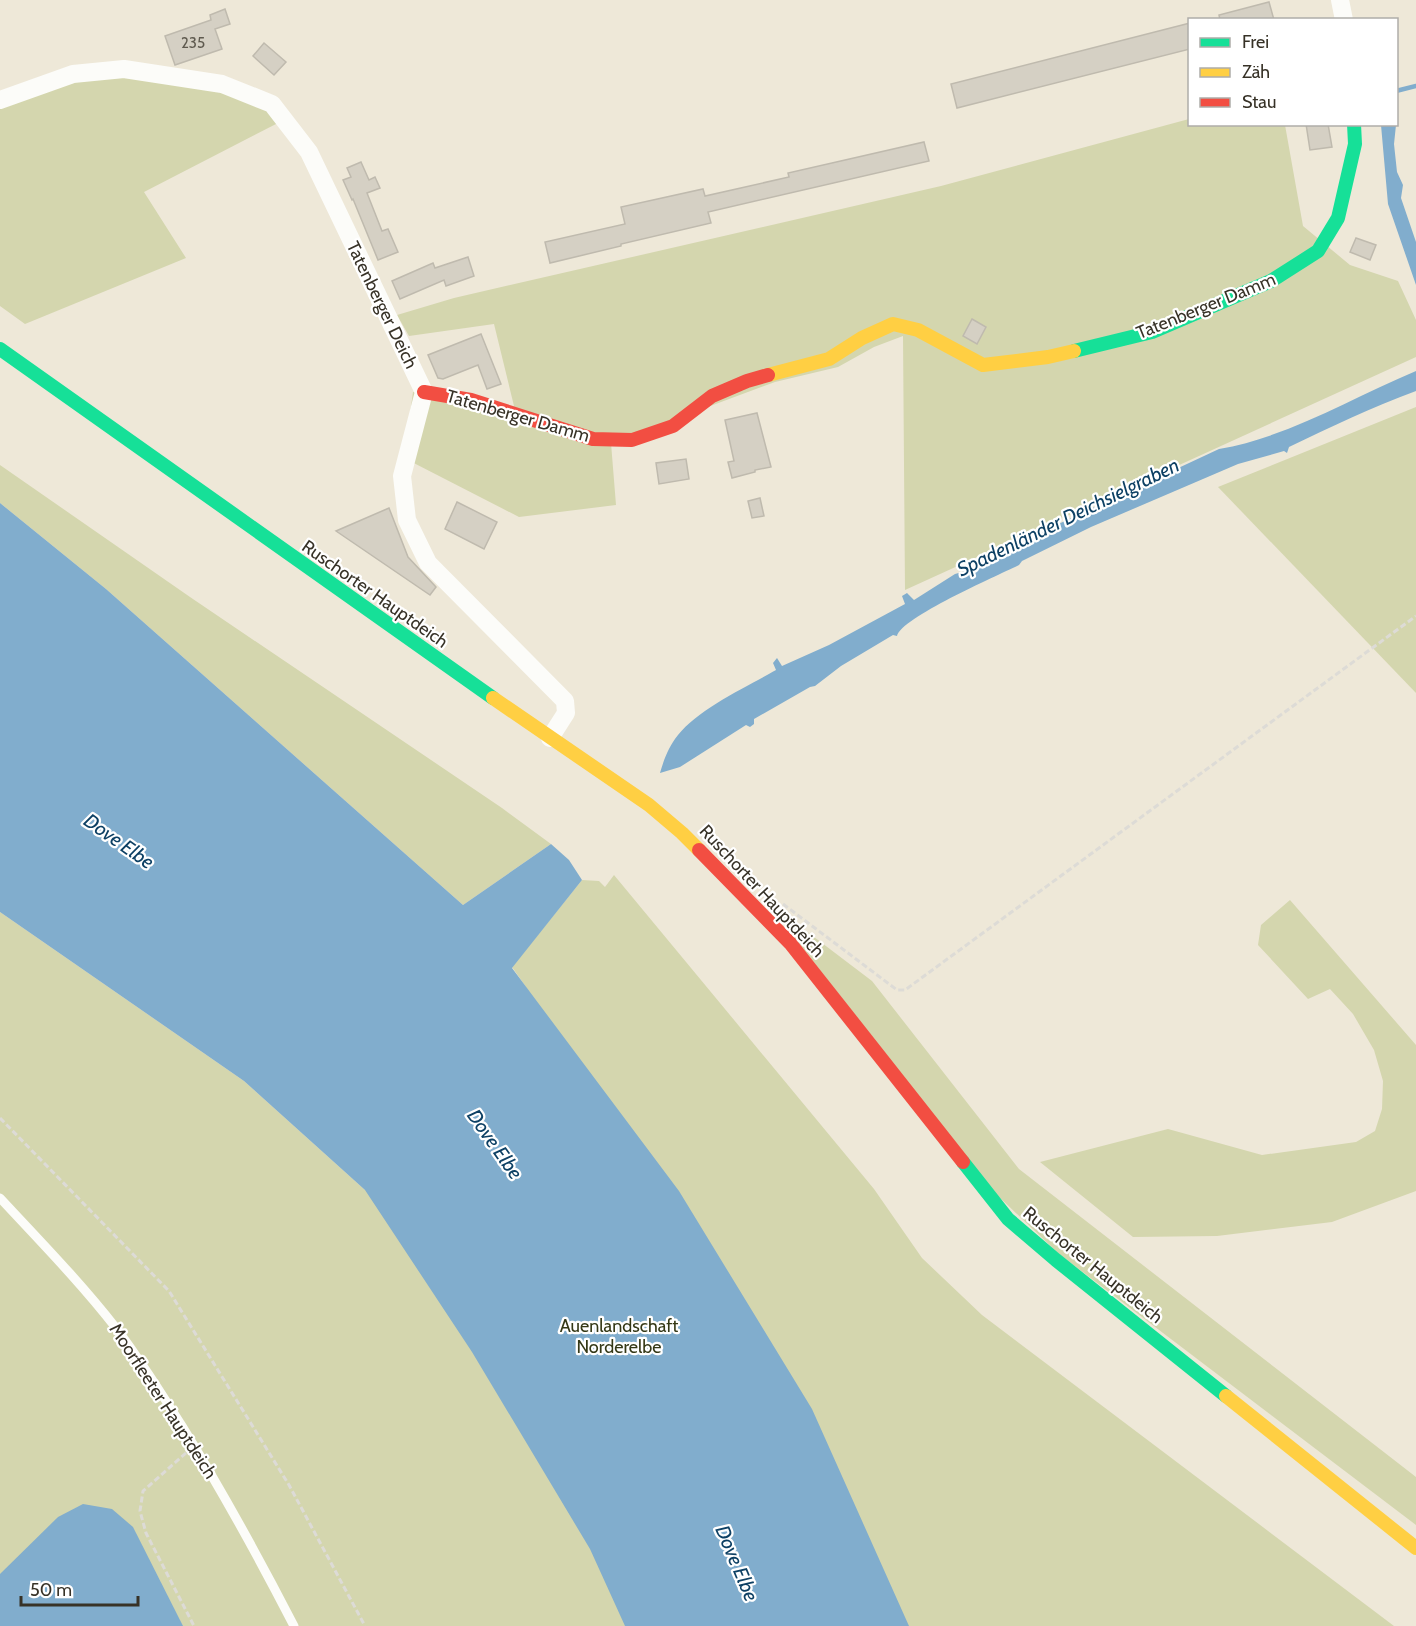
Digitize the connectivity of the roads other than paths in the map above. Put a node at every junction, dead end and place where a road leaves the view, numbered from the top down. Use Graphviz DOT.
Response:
graph roads {
  1 [pos="1341,0"];
  2 [pos="1344,18"];
  3 [pos="0,100"];
  4 [pos="1354,126"];
  5 [pos="0,349"];
  6 [pos="424,392"];
  7 [pos="550,738"];
  8 [pos="0,1198"];
  9 [pos="1416,1548"];
  10 [pos="294,1626"];
  1 -- 2 [label="street"];
  3 -- 6 [label="street, Tatenberger Deich"];
  4 -- 6 [label="street, Tatenberger Damm"];
  5 -- 7 [label="street, Ruschorter Hauptdeich"];
  6 -- 7 [label="street, Tatenberger Deich"];
  7 -- 9 [label="street, Ruschorter Hauptdeich"];
  8 -- 10 [label="lane, Moorfleeter Hauptdeich"];
}
